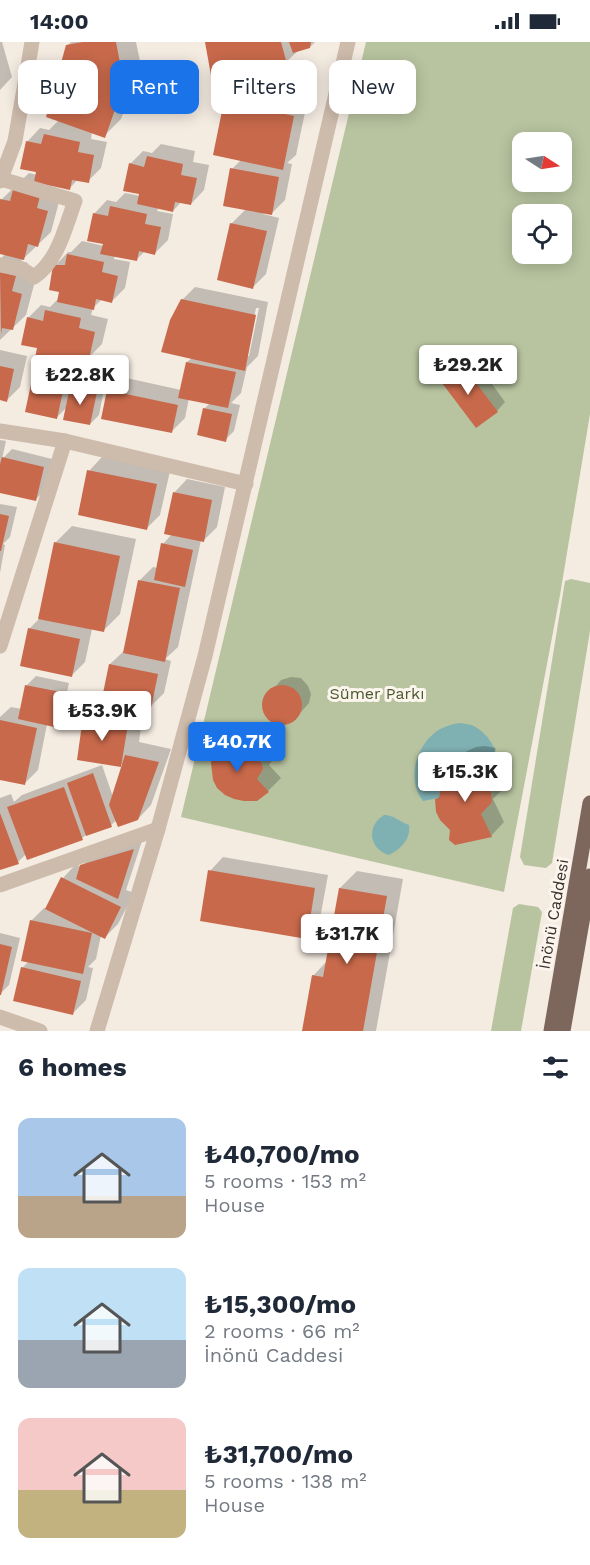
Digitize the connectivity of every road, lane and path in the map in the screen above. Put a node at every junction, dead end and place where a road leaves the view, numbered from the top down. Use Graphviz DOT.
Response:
graph roads {
  1 [pos="32,42"];
  2 [pos="348,42"];
  3 [pos="0,180"];
  4 [pos="0,265"];
  5 [pos="0,431"];
  6 [pos="65,441"];
  7 [pos="246,484"];
  8 [pos="0,646"];
  9 [pos="590,803"];
  10 [pos="158,829"];
  11 [pos="590,876"];
  12 [pos="0,885"];
  13 [pos="0,1017"];
  14 [pos="40,1031"];
  15 [pos="97,1031"];
  16 [pos="551,1031"];
  17 [pos="563,1031"];
  1 -- 3 [label="street"];
  2 -- 7 [label="street"];
  3 -- 4 [label="street"];
  5 -- 6 [label="street"];
  6 -- 7 [label="street"];
  6 -- 8 [label="street"];
  7 -- 10 [label="street"];
  9 -- 16 [label="main road, İnönü Caddesi"];
  10 -- 12 [label="street"];
  10 -- 15 [label="street"];
  11 -- 17 [label="main road, İnönü Caddesi"];
  13 -- 14 [label="street"];
}
